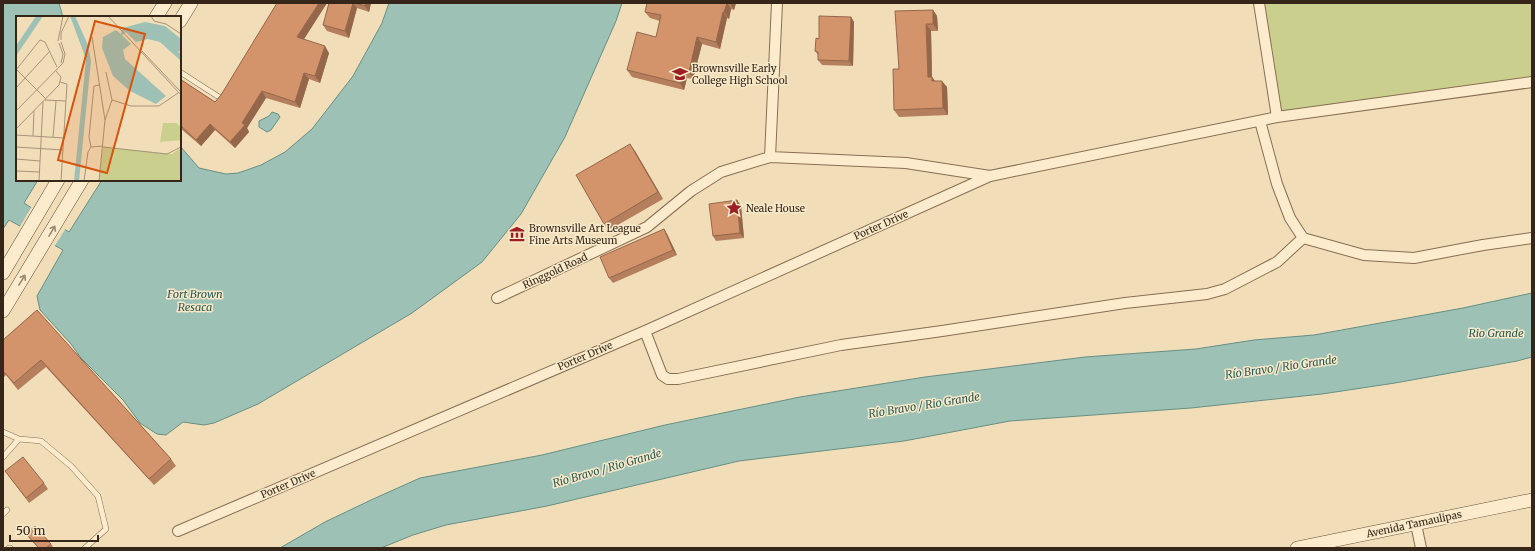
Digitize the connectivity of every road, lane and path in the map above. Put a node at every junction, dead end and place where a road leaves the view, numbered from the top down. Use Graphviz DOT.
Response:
graph roads {
  1 [pos="165,3"];
  2 [pos="191,3"];
  3 [pos="777,3"];
  4 [pos="1259,3"];
  5 [pos="157,16"];
  6 [pos="181,19"];
  7 [pos="181,73"];
  8 [pos="1532,82"];
  9 [pos="226,92"];
  10 [pos="1277,117"];
  11 [pos="1260,121"];
  12 [pos="770,157"];
  13 [pos="990,176"];
  14 [pos="57,181"];
  15 [pos="81,181"];
  16 [pos="1303,238"];
  17 [pos="1532,238"];
  18 [pos="3,273"];
  19 [pos="497,298"];
  20 [pos="3,310"];
  21 [pos="646,330"];
  22 [pos="3,432"];
  23 [pos="19,439"];
  24 [pos="3,457"];
  25 [pos="1532,500"];
  26 [pos="1416,524"];
  27 [pos="178,531"];
  28 [pos="85,548"];
  29 [pos="1297,548"];
  30 [pos="1421,548"];
  1 -- 5 [label="main road"];
  2 -- 6 [label="main road"];
  3 -- 12 [label="street"];
  4 -- 10 [label="street"];
  7 -- 9 [label="lane"];
  8 -- 10 [label="street"];
  10 -- 11 [label="street"];
  11 -- 13 [label="street"];
  11 -- 16 [label="street"];
  12 -- 13 [label="street, Ringgold Road"];
  12 -- 19 [label="street, Ringgold Road"];
  13 -- 21 [label="street, Porter Drive"];
  14 -- 18 [label="main road"];
  20 -- 15 [label="main road, one-way"];
  16 -- 17 [label="street"];
  16 -- 21 [label="street"];
  21 -- 27 [label="street, Porter Drive"];
  22 -- 23 [label="lane"];
  23 -- 24 [label="lane"];
  23 -- 28 [label="lane"];
  25 -- 26 [label="main road, Avenida Tamaulipas"];
  26 -- 29 [label="main road, Avenida Tamaulipas"];
  26 -- 30 [label="street"];
}
